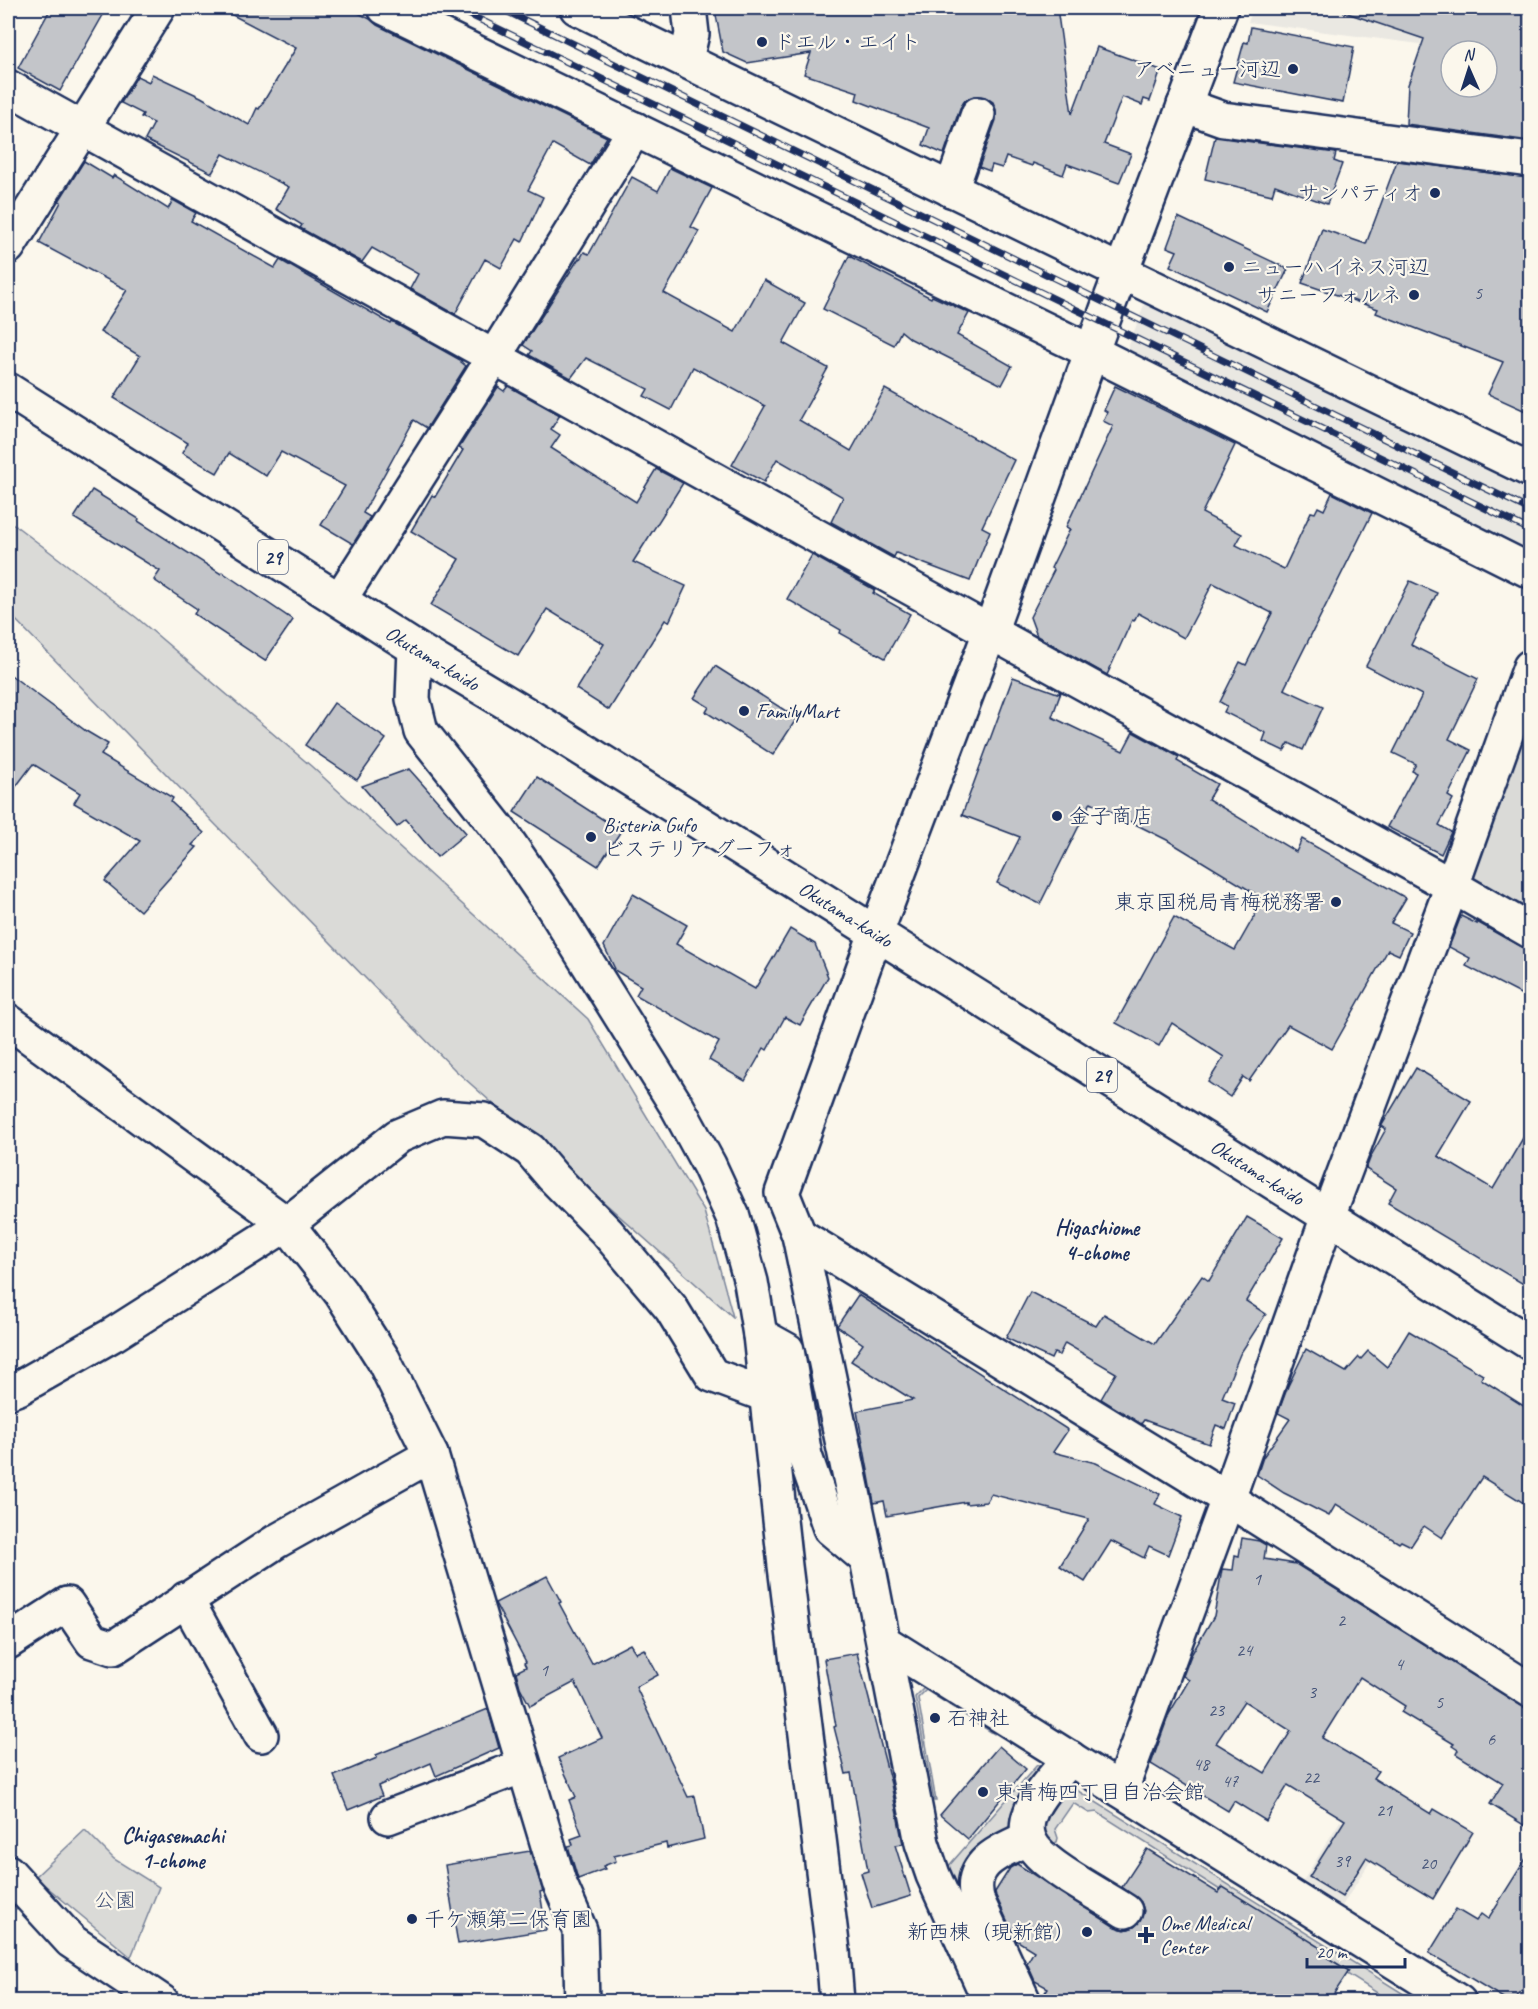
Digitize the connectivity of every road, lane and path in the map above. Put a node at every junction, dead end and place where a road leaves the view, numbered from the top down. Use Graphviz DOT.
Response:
graph roads {
  1 [pos="158,8"];
  2 [pos="385,8"];
  3 [pos="577,8"];
  4 [pos="689,8"];
  5 [pos="1221,8"];
  6 [pos="686,59"];
  7 [pos="8,87"];
  8 [pos="1184,105"];
  9 [pos="978,114"];
  10 [pos="82,128"];
  11 [pos="635,129"];
  12 [pos="1530,160"];
  13 [pos="951,190"];
  14 [pos="8,248"];
  15 [pos="1121,272"];
  16 [pos="1092,352"];
  17 [pos="493,356"];
  18 [pos="8,390"];
  19 [pos="1530,470"];
  20 [pos="1530,571"];
  21 [pos="340,599"];
  22 [pos="990,632"];
  23 [pos="415,648"];
  24 [pos="1530,667"];
  25 [pos="1452,886"];
  26 [pos="1530,931"];
  27 [pos="876,933"];
  28 [pos="8,1021"];
  29 [pos="1328,1216"];
  30 [pos="287,1224"];
  31 [pos="799,1236"];
  32 [pos="760,1335"];
  33 [pos="1530,1343"];
  34 [pos="8,1392"];
  35 [pos="766,1395"];
  36 [pos="431,1455"];
  37 [pos="1228,1499"];
  38 [pos="867,1559"];
  39 [pos="186,1599"];
  40 [pos="8,1642"];
  41 [pos="884,1642"];
  42 [pos="1530,1690"];
  43 [pos="261,1735"];
  44 [pos="1070,1758"];
  45 [pos="523,1766"];
  46 [pos="1121,1790"];
  47 [pos="388,1817"];
  48 [pos="1028,1838"];
  49 [pos="8,1872"];
  50 [pos="1125,1911"];
  51 [pos="162,2001"];
  52 [pos="582,2001"];
  53 [pos="837,2001"];
  54 [pos="990,2001"];
  55 [pos="1024,2001"];
  56 [pos="1459,2001"];
  1 -- 10 [label="street"];
  2 -- 11 [label="street"];
  3 -- 6 [label="street"];
  4 -- 6 [label="street"];
  5 -- 8 [label="street"];
  6 -- 13 [label="street"];
  7 -- 10 [label="street"];
  8 -- 12 [label="street"];
  8 -- 15 [label="street"];
  9 -- 13 [label="street"];
  10 -- 14 [label="street"];
  10 -- 17 [label="street"];
  11 -- 16 [label="street"];
  11 -- 17 [label="street"];
  13 -- 15 [label="street"];
  15 -- 16 [label="street"];
  15 -- 19 [label="street"];
  16 -- 20 [label="street"];
  16 -- 22 [label="street"];
  17 -- 21 [label="street"];
  17 -- 22 [label="street"];
  18 -- 21 [label="street, Okutama-kaido / 29"];
  21 -- 23 [label="street, Okutama-kaido / 29"];
  22 -- 25 [label="street"];
  22 -- 27 [label="street"];
  23 -- 27 [label="street, Okutama-kaido / 29"];
  23 -- 32 [label="street"];
  24 -- 25 [label="street"];
  25 -- 26 [label="street"];
  25 -- 29 [label="street"];
  27 -- 29 [label="street, Okutama-kaido / 29"];
  27 -- 31 [label="street"];
  28 -- 30 [label="street"];
  29 -- 33 [label="street, Okutama-kaido / 29"];
  29 -- 37 [label="street"];
  30 -- 34 [label="street"];
  30 -- 35 [label="street"];
  30 -- 36 [label="street"];
  31 -- 37 [label="street"];
  31 -- 38 [label="street"];
  32 -- 35 [label="street"];
  32 -- 38 [label="street"];
  35 -- 53 [label="street"];
  36 -- 39 [label="street"];
  36 -- 45 [label="street"];
  37 -- 42 [label="street"];
  37 -- 46 [label="street"];
  38 -- 41 [label="street"];
  39 -- 40 [label="street"];
  39 -- 43 [label="street"];
  41 -- 44 [label="street"];
  41 -- 54 [label="street"];
  44 -- 46 [label="street"];
  44 -- 48 [label="street"];
  45 -- 47 [label="street"];
  45 -- 52 [label="street"];
  46 -- 56 [label="street"];
  48 -- 50 [label="street"];
  48 -- 55 [label="street"];
  49 -- 51 [label="street"];
}
